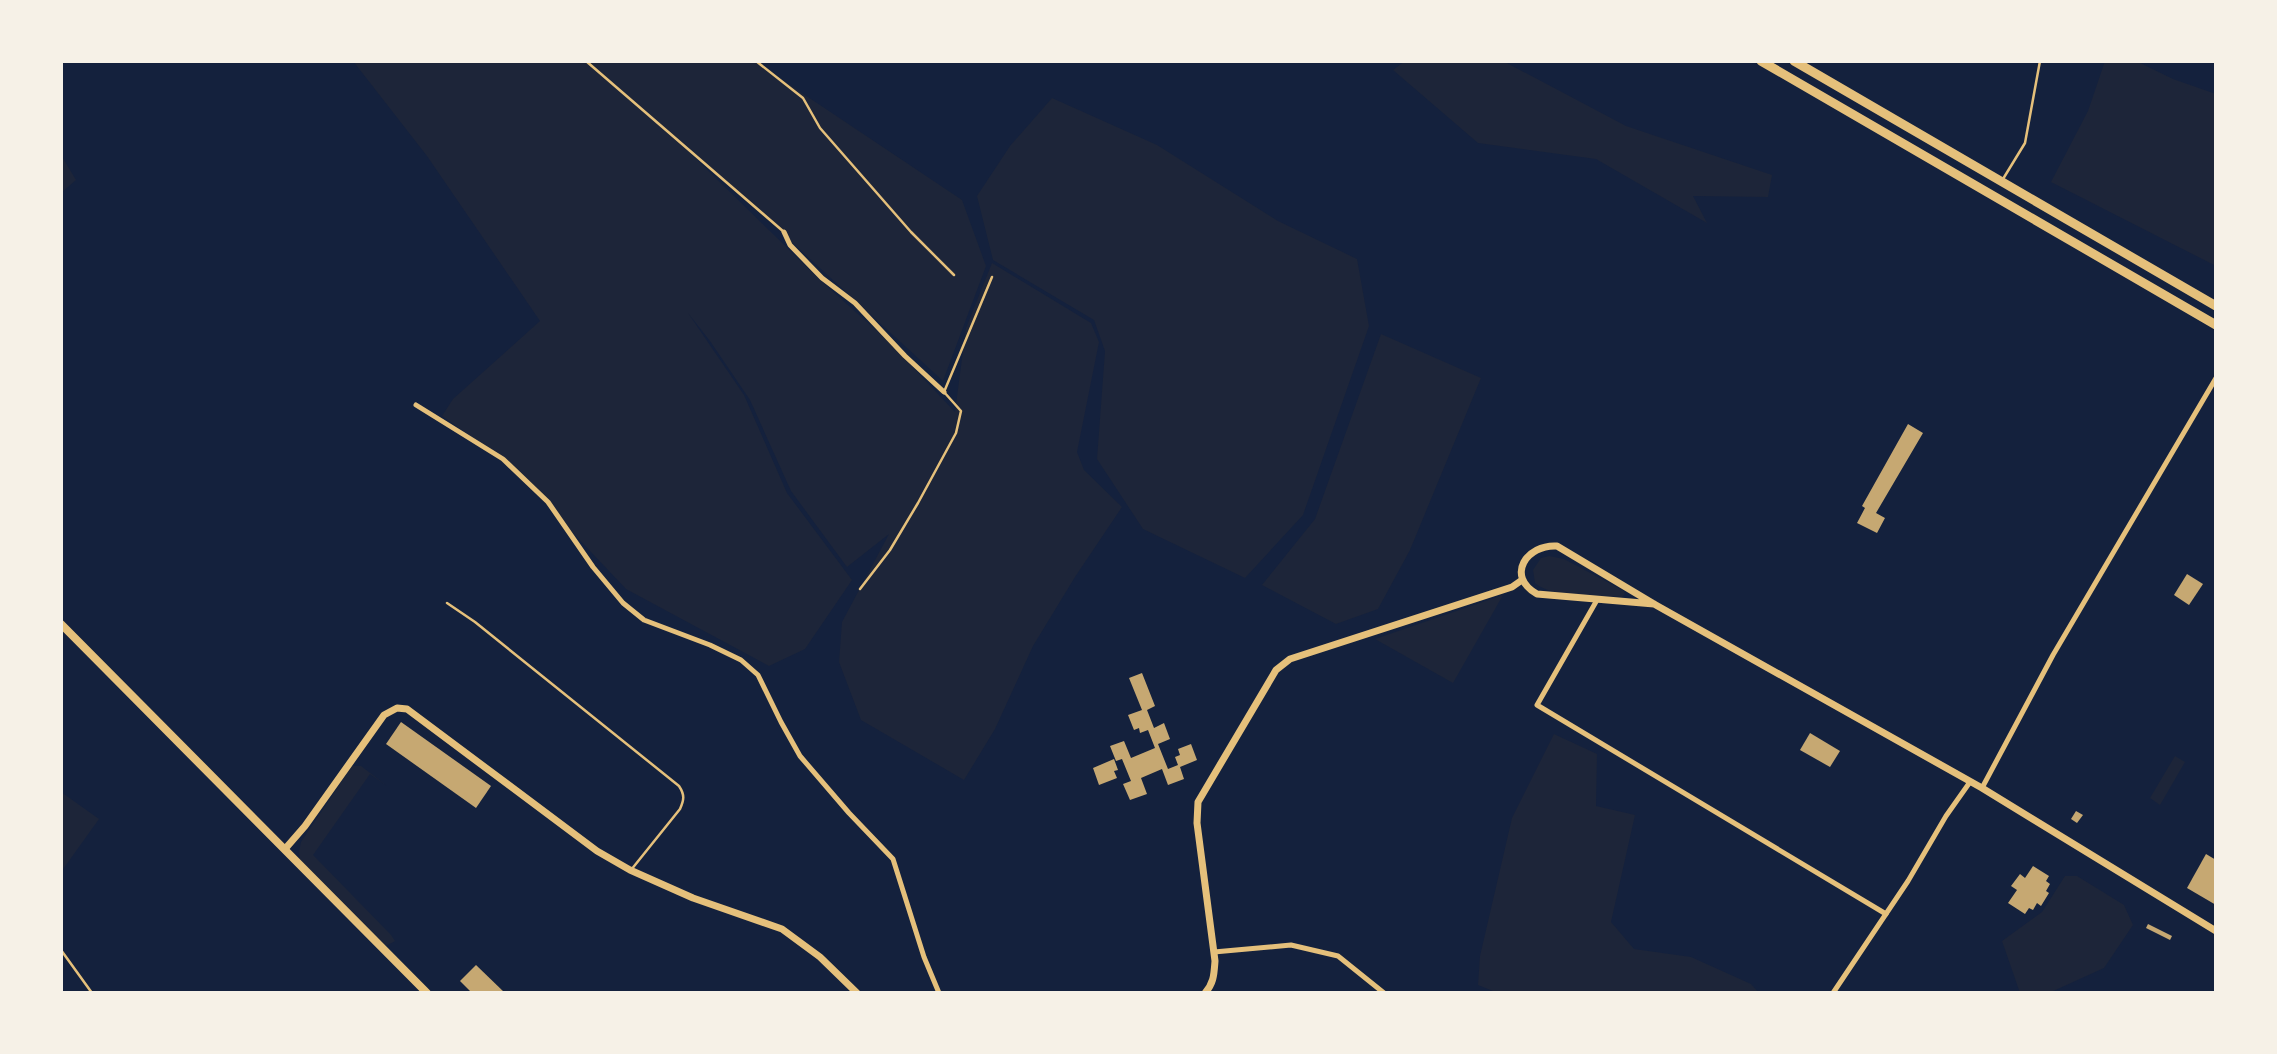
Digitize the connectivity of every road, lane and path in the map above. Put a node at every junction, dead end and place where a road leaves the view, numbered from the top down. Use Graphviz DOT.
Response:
graph roads {
  1 [pos="586,61"];
  2 [pos="756,61"];
  3 [pos="1761,61"];
  4 [pos="1794,61"];
  5 [pos="2040,61"];
  6 [pos="2002,182"];
  7 [pos="784,232"];
  8 [pos="954,275"];
  9 [pos="992,277"];
  10 [pos="2216,306"];
  11 [pos="2216,325"];
  12 [pos="2216,379"];
  13 [pos="944,392"];
  14 [pos="416,405"];
  15 [pos="1522,580"];
  16 [pos="860,589"];
  17 [pos="1597,600"];
  18 [pos="447,603"];
  19 [pos="1654,604"];
  20 [pos="61,624"];
  21 [pos="1970,782"];
  22 [pos="1982,788"];
  23 [pos="285,849"];
  24 [pos="630,870"];
  25 [pos="1886,915"];
  26 [pos="2216,931"];
  27 [pos="61,950"];
  28 [pos="1214,952"];
  29 [pos="92,993"];
  30 [pos="428,993"];
  31 [pos="857,993"];
  32 [pos="939,993"];
  33 [pos="1205,993"];
  34 [pos="1384,993"];
  35 [pos="1833,993"];
  1 -- 7 [label="lane"];
  2 -- 8 [label="lane"];
  3 -- 11 [label="main road"];
  4 -- 6 [label="main road"];
  5 -- 6 [label="lane"];
  6 -- 10 [label="main road"];
  7 -- 13 [label="street"];
  9 -- 13 [label="lane"];
  12 -- 22 [label="street"];
  13 -- 16 [label="lane"];
  14 -- 32 [label="street"];
  15 -- 17 [label="street"];
  15 -- 19 [label="street"];
  15 -- 28 [label="street"];
  17 -- 19 [label="street"];
  17 -- 25 [label="street"];
  18 -- 24 [label="lane"];
  19 -- 21 [label="street"];
  20 -- 23 [label="main road"];
  21 -- 22 [label="street"];
  21 -- 25 [label="street"];
  22 -- 26 [label="street"];
  23 -- 24 [label="street"];
  23 -- 30 [label="main road"];
  24 -- 31 [label="street"];
  25 -- 35 [label="street"];
  27 -- 29 [label="lane"];
  28 -- 33 [label="street"];
  28 -- 34 [label="street"];
}
